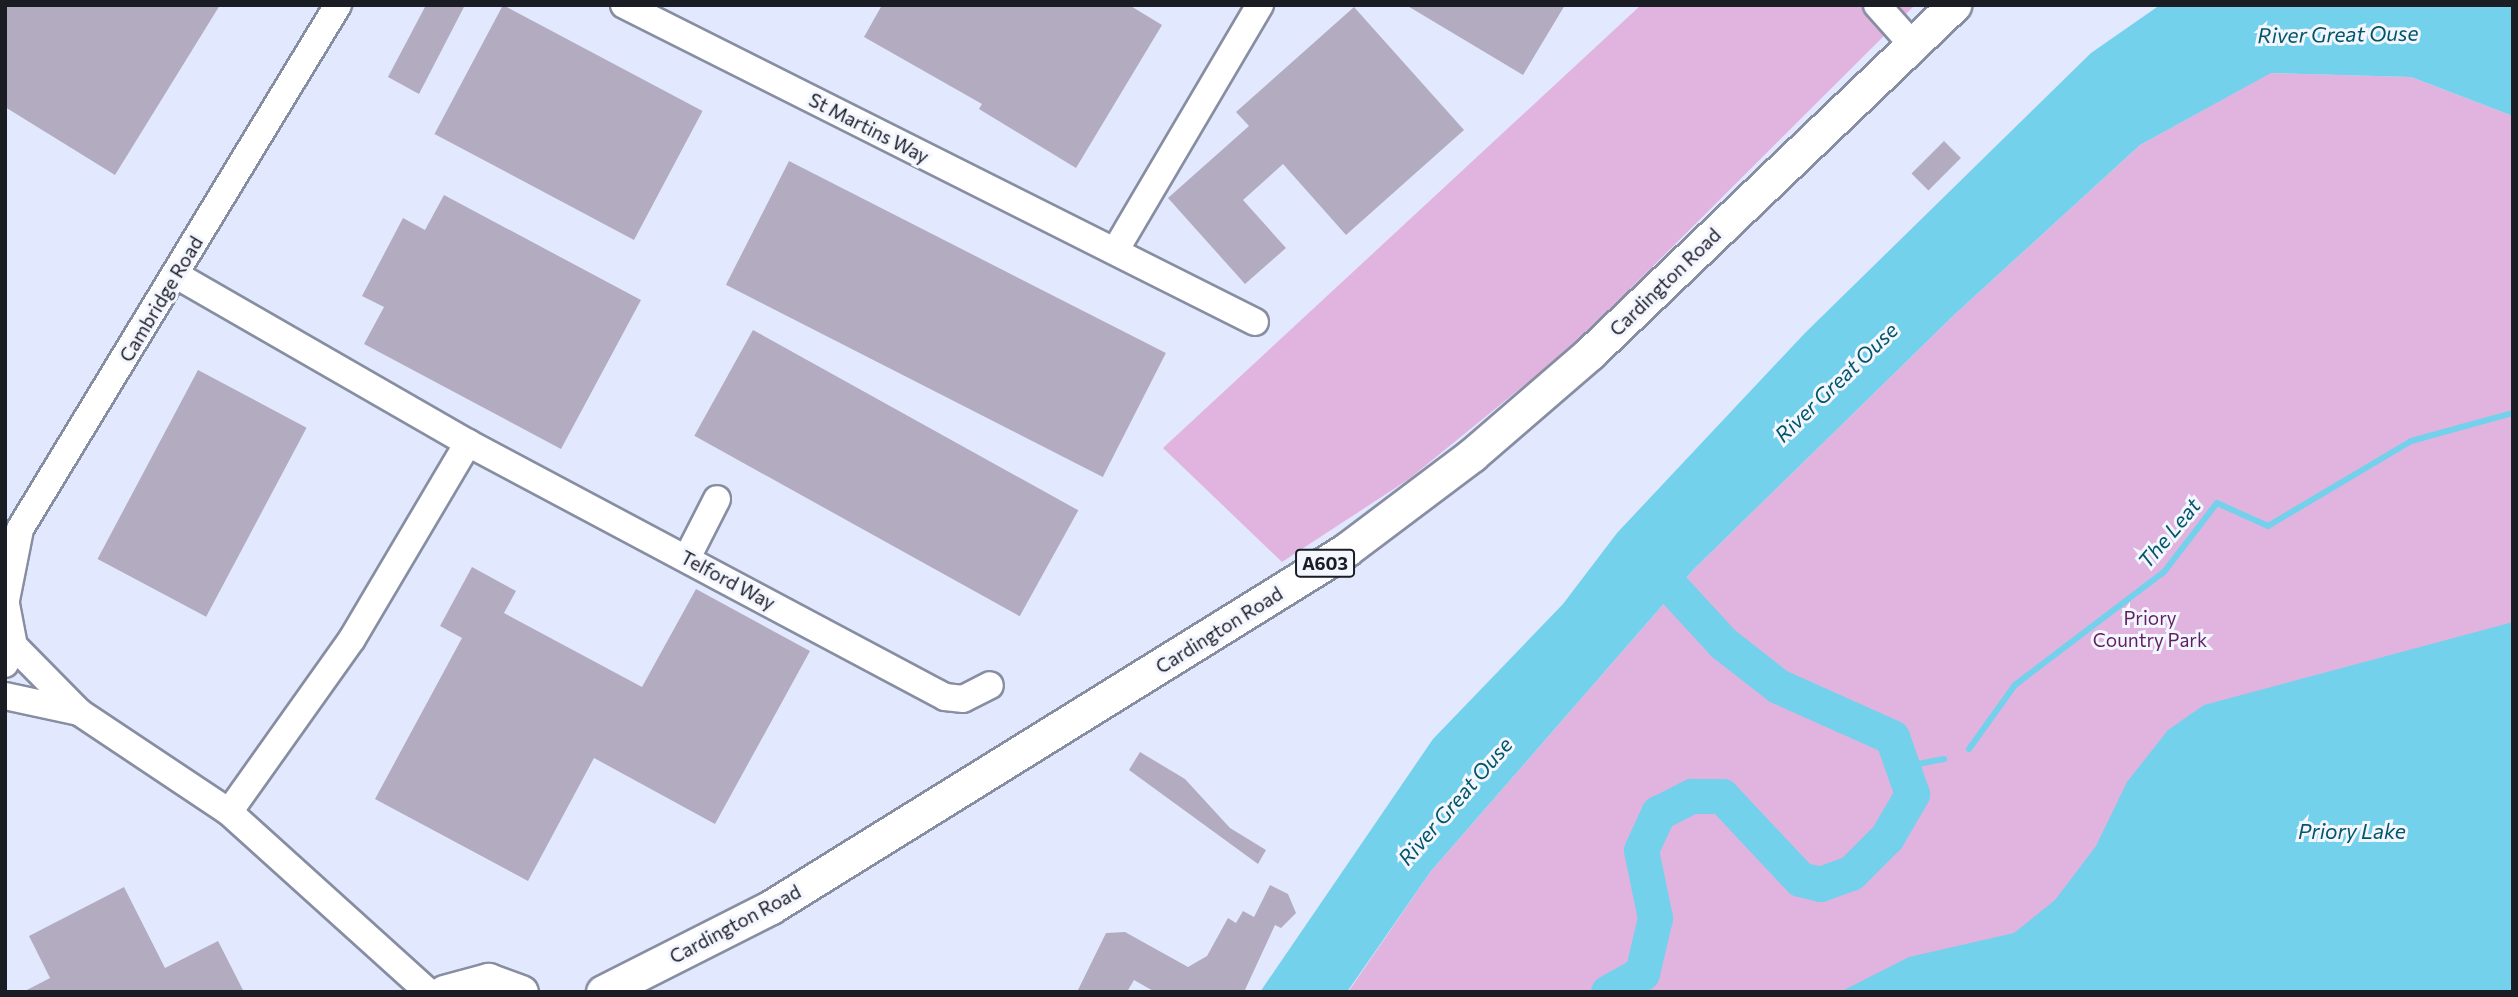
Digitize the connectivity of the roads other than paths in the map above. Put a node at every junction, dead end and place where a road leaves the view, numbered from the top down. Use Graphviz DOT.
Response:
graph roads {
  1 [pos="338,5"];
  2 [pos="624,5"];
  3 [pos="1260,5"];
  4 [pos="1877,5"];
  5 [pos="1954,5"];
  6 [pos="1911,43"];
  7 [pos="1115,251"];
  8 [pos="176,275"];
  9 [pos="1255,321"];
  10 [pos="468,443"];
  11 [pos="717,499"];
  12 [pos="13,535"];
  13 [pos="687,558"];
  14 [pos="6,600"];
  15 [pos="10,655"];
  16 [pos="990,685"];
  17 [pos="5,696"];
  18 [pos="79,712"];
  19 [pos="229,812"];
  20 [pos="428,992"];
  21 [pos="444,992"];
  22 [pos="521,992"];
  23 [pos="603,992"];
  1 -- 8 [label="street, Cambridge Road"];
  2 -- 7 [label="street, St Martins Way"];
  3 -- 7 [label="street"];
  4 -- 6 [label="street"];
  5 -- 6 [label="main road, Cardington Road / A603"];
  6 -- 23 [label="main road, Cardington Road / A603"];
  7 -- 9 [label="street, St Martins Way"];
  8 -- 10 [label="street, Telford Way"];
  8 -- 12 [label="street, Cambridge Road"];
  10 -- 13 [label="street, Telford Way"];
  10 -- 19 [label="street"];
  11 -- 13 [label="street"];
  12 -- 14 [label="street, Cambridge Road"];
  13 -- 16 [label="street, Telford Way"];
  14 -- 15 [label="street"];
  15 -- 18 [label="street"];
  17 -- 18 [label="street"];
  18 -- 19 [label="street"];
  19 -- 20 [label="street"];
  21 -- 22 [label="main road"];
}
